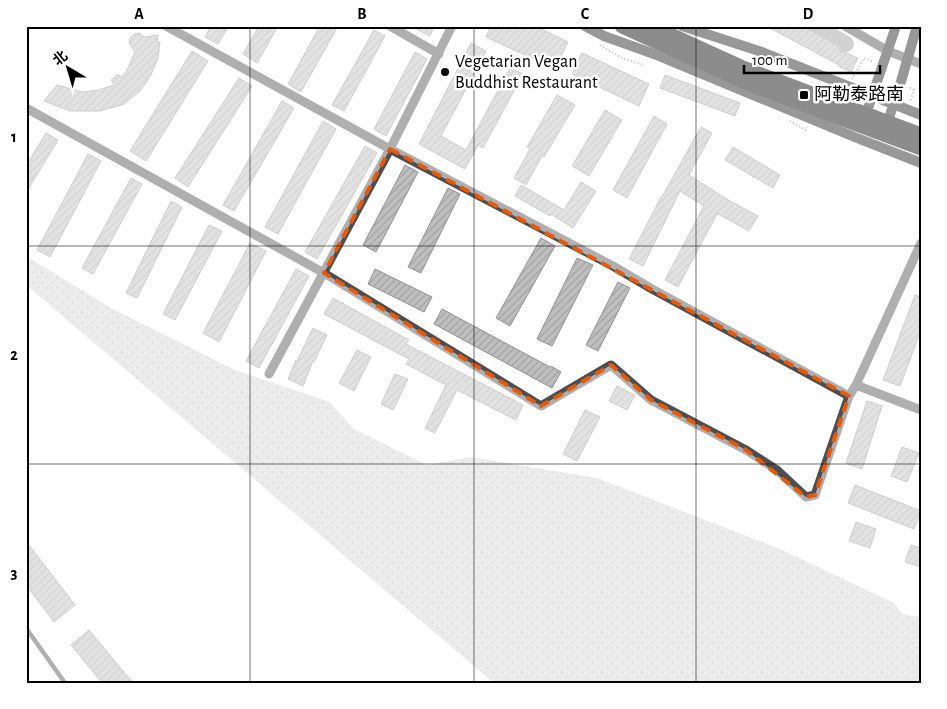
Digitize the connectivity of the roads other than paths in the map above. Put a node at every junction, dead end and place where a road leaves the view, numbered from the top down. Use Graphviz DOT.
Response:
graph roads {
  1 [pos="166,26"];
  2 [pos="390,26"];
  3 [pos="452,26"];
  4 [pos="585,26"];
  5 [pos="622,26"];
  6 [pos="651,26"];
  7 [pos="682,26"];
  8 [pos="845,26"];
  9 [pos="896,26"];
  10 [pos="917,26"];
  11 [pos="888,51"];
  12 [pos="439,54"];
  13 [pos="908,59"];
  14 [pos="921,64"];
  15 [pos="873,97"];
  16 [pos="894,104"];
  17 [pos="26,108"];
  18 [pos="921,115"];
  19 [pos="921,135"];
  20 [pos="857,138"];
  21 [pos="879,147"];
  22 [pos="921,148"];
  23 [pos="390,150"];
  24 [pos="921,164"];
  25 [pos="921,243"];
  26 [pos="324,273"];
  27 [pos="269,374"];
  28 [pos="856,385"];
  29 [pos="850,396"];
  30 [pos="921,410"];
  31 [pos="26,628"];
  32 [pos="65,683"];
  1 -- 23 [label="street"];
  2 -- 12 [label="street"];
  3 -- 12 [label="street"];
  4 -- 20 [label="main road"];
  5 -- 22 [label="highway"];
  6 -- 19 [label="highway"];
  7 -- 15 [label="main road"];
  8 -- 11 [label="street"];
  9 -- 11 [label="main road"];
  10 -- 13 [label="main road"];
  11 -- 13 [label="street"];
  11 -- 15 [label="main road"];
  12 -- 23 [label="street"];
  13 -- 14 [label="street"];
  13 -- 16 [label="main road"];
  15 -- 16 [label="main road"];
  15 -- 20 [label="main road"];
  16 -- 18 [label="main road"];
  16 -- 21 [label="main road"];
  17 -- 26 [label="street"];
  20 -- 21 [label="main road"];
  21 -- 24 [label="main road"];
  23 -- 26 [label="street"];
  23 -- 29 [label="street"];
  25 -- 28 [label="street"];
  26 -- 27 [label="street"];
  26 -- 29 [label="street"];
  28 -- 29 [label="street"];
  28 -- 30 [label="street"];
  31 -- 32 [label="lane"];
}
